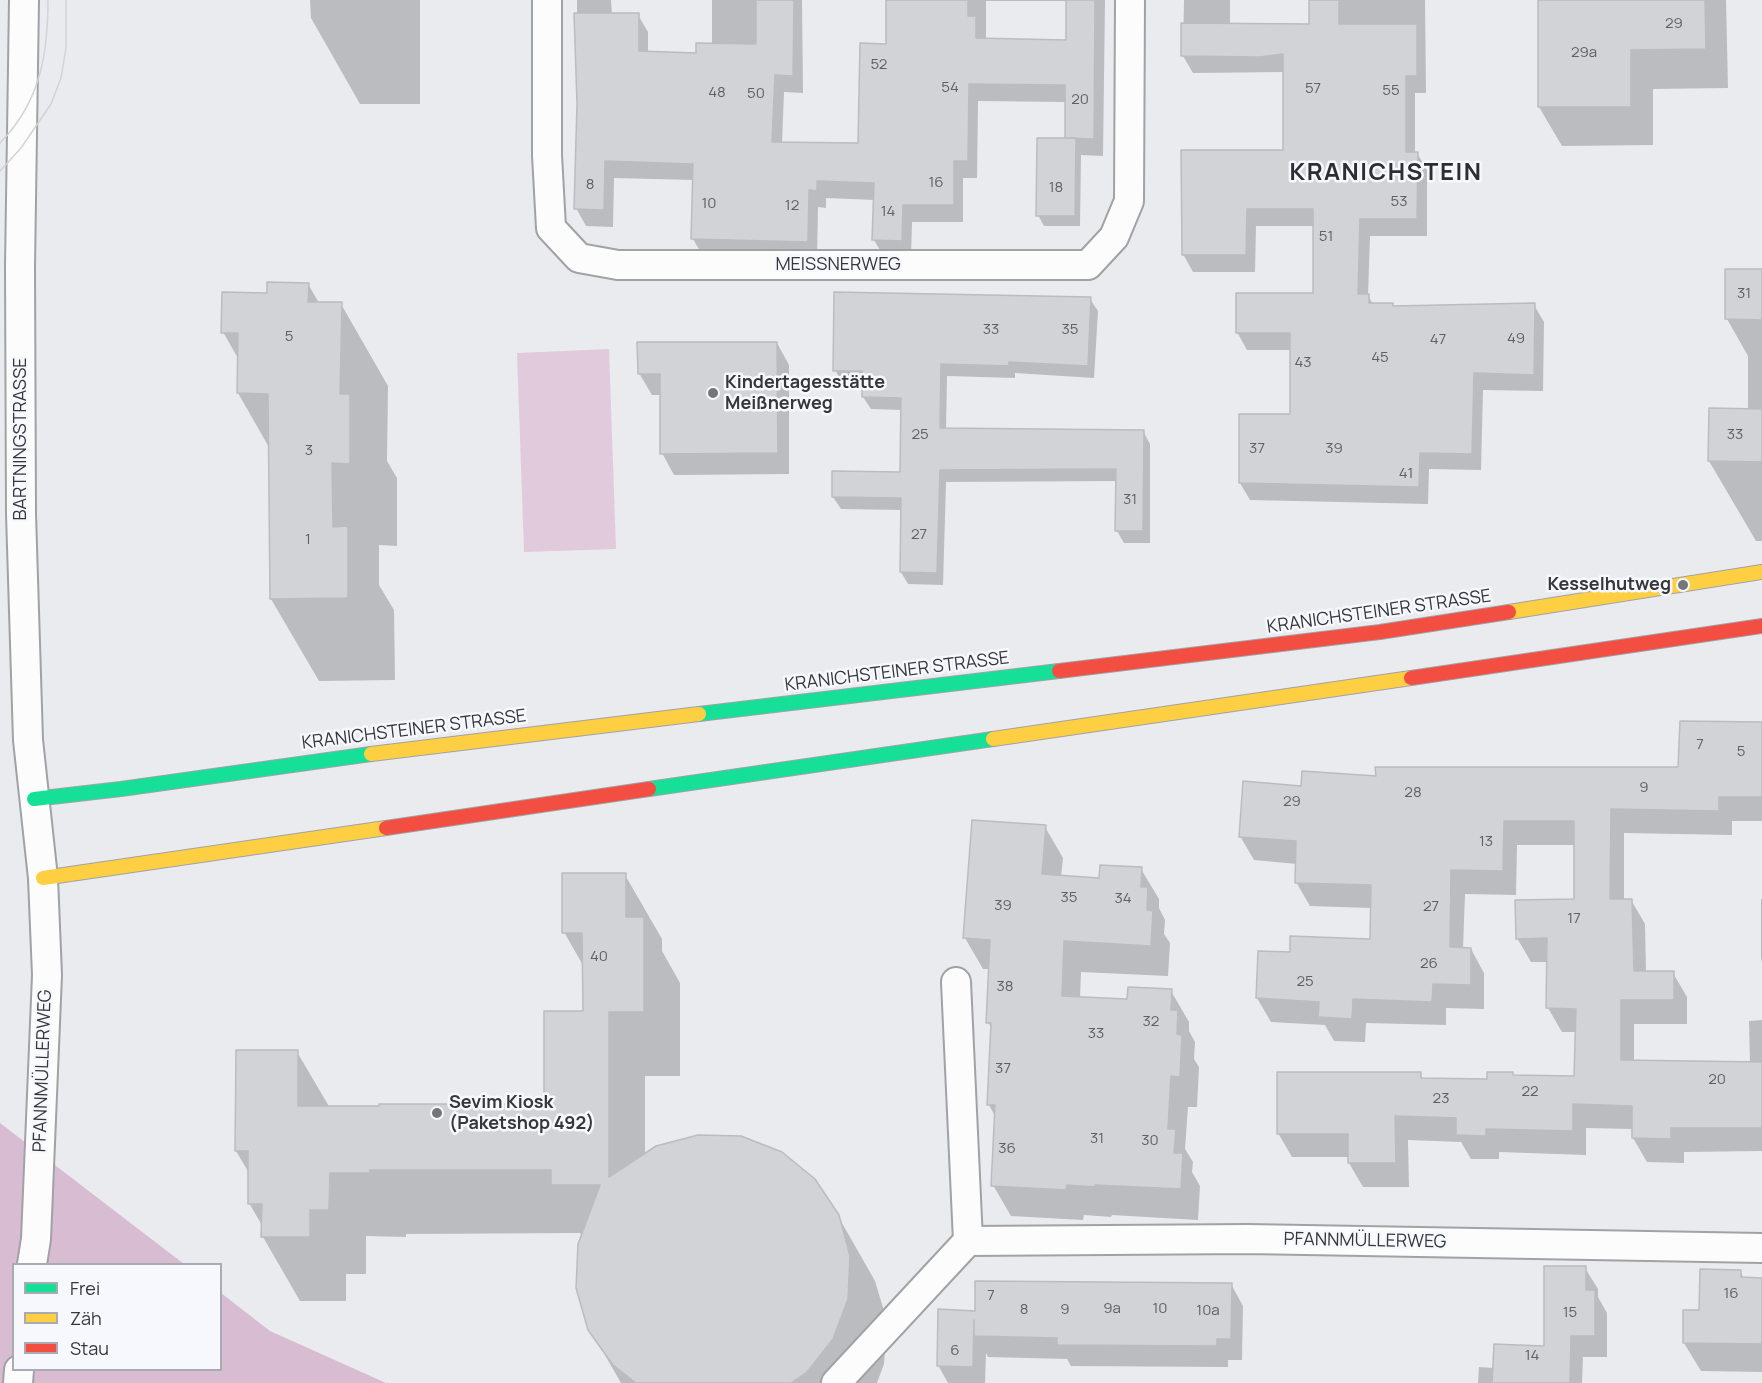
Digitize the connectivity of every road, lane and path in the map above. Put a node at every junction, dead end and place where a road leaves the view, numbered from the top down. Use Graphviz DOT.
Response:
graph roads {
  1 [pos="24,0"];
  2 [pos="547,0"];
  3 [pos="1130,0"];
  4 [pos="10,182"];
  5 [pos="10,236"];
  6 [pos="1762,572"];
  7 [pos="1762,626"];
  8 [pos="34,799"];
  9 [pos="43,878"];
  10 [pos="956,982"];
  11 [pos="968,1241"];
  12 [pos="1762,1248"];
  13 [pos="32,1263"];
  14 [pos="836,1383"];
  1 -- 4 [label="street, BARTNINGSTRASSE"];
  2 -- 3 [label="street, MEISSNERWEG"];
  4 -- 5 [label="street, BARTNINGSTRASSE"];
  5 -- 8 [label="street, BARTNINGSTRASSE"];
  6 -- 8 [label="main road, KRANICHSTEINER STRASSE"];
  7 -- 9 [label="main road"];
  8 -- 9 [label="street, BARTNINGSTRASSE"];
  9 -- 13 [label="street, PFANNMÜLLERWEG"];
  10 -- 11 [label="street"];
  11 -- 12 [label="street, PFANNMÜLLERWEG"];
  11 -- 14 [label="street"];
}
